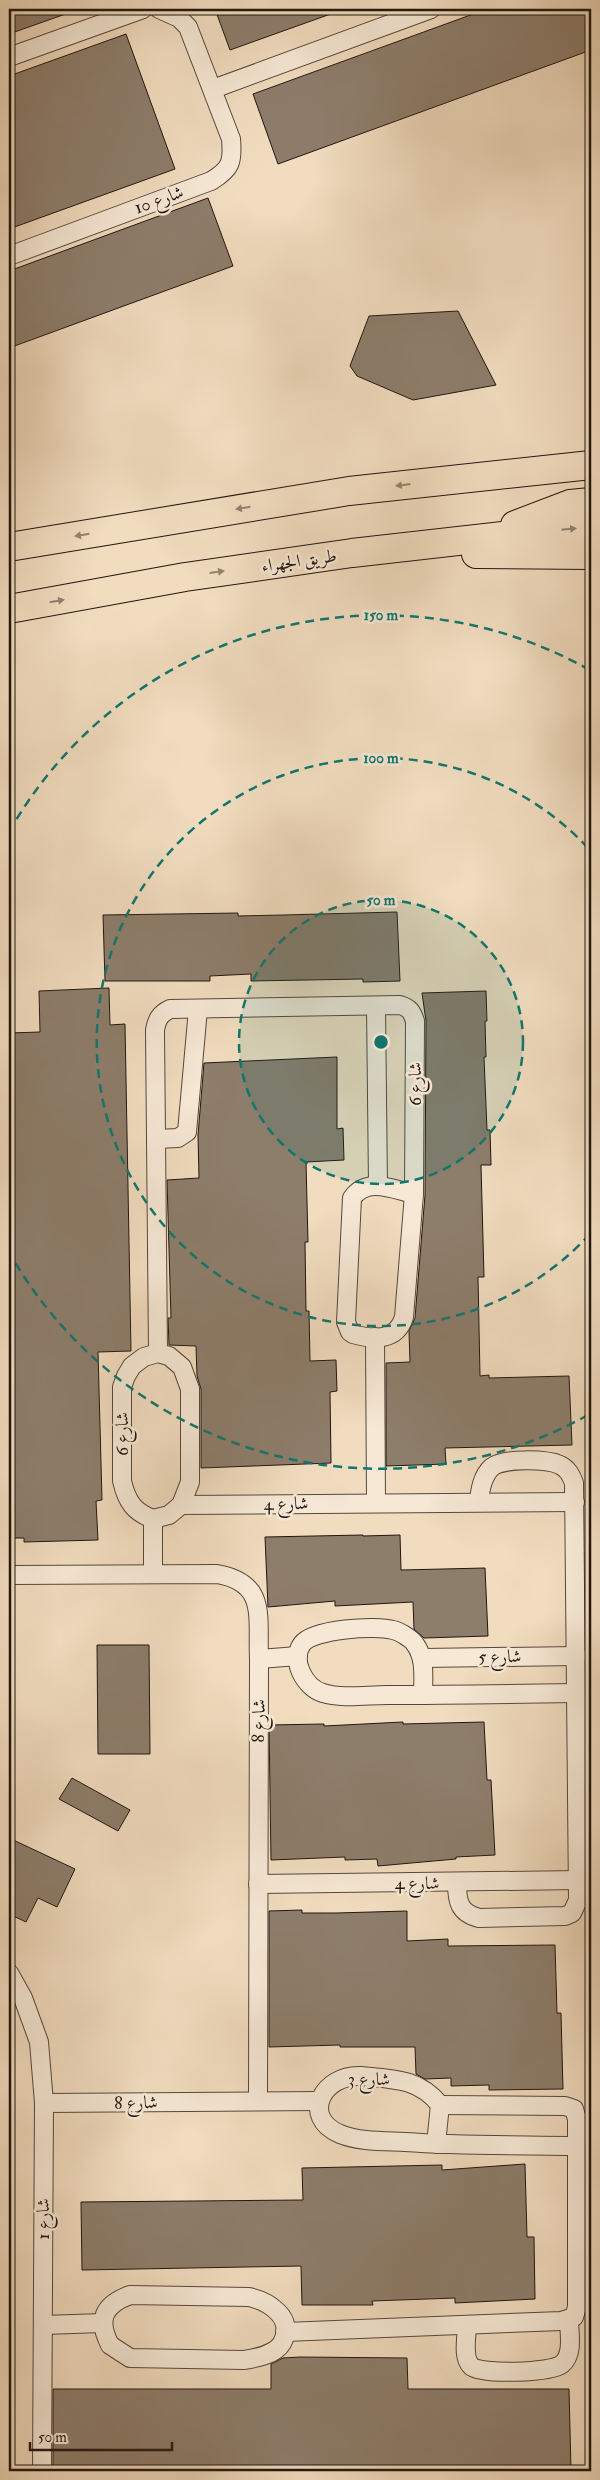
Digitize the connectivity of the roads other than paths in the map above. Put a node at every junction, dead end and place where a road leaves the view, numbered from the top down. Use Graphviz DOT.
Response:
graph roads {
  1 [pos="143,9"];
  2 [pos="159,9"];
  3 [pos="431,9"];
  4 [pos="9,57"];
  5 [pos="213,89"];
  6 [pos="9,256"];
  7 [pos="591,454"];
  8 [pos="591,465"];
  9 [pos="435,481"];
  10 [pos="591,502"];
  11 [pos="591,526"];
  12 [pos="476,539"];
  13 [pos="9,547"];
  14 [pos="352,553"];
  15 [pos="591,555"];
  16 [pos="9,610"];
  17 [pos="376,1006"];
  18 [pos="198,1009"];
  19 [pos="156,1139"];
  20 [pos="378,1186"];
  21 [pos="414,1194"];
  22 [pos="375,1337"];
  23 [pos="158,1353"];
  24 [pos="376,1502"];
  25 [pos="479,1502"];
  26 [pos="576,1502"];
  27 [pos="181,1505"];
  28 [pos="153,1519"];
  29 [pos="153,1574"];
  30 [pos="9,1575"];
  31 [pos="298,1656"];
  32 [pos="577,1656"];
  33 [pos="423,1658"];
  34 [pos="259,1659"];
  35 [pos="577,1692"];
  36 [pos="424,1695"];
  37 [pos="579,1880"];
  38 [pos="457,1883"];
  39 [pos="258,1884"];
  40 [pos="9,1973"];
  41 [pos="258,2101"];
  42 [pos="319,2101"];
  43 [pos="44,2103"];
  44 [pos="440,2104"];
  45 [pos="436,2144"];
  46 [pos="576,2146"];
  47 [pos="569,2319"];
  48 [pos="103,2323"];
  49 [pos="43,2325"];
  50 [pos="467,2325"];
  51 [pos="285,2332"];
  52 [pos="42,2471"];
  1 -- 4 [label="street"];
  2 -- 5 [label="street, شارع 10"];
  3 -- 5 [label="street"];
  5 -- 6 [label="street, شارع 10"];
  7 -- 9 [label="highway"];
  8 -- 9 [label="highway"];
  9 -- 13 [label="highway, one-way"];
  10 -- 12 [label="highway"];
  12 -- 11 [label="highway, طريق الجهراء, one-way"];
  12 -- 14 [label="highway, طريق الجهراء"];
  14 -- 15 [label="highway"];
  16 -- 14 [label="highway, طريق الجهراء, one-way"];
  17 -- 18 [label="street, شارع 6"];
  17 -- 20 [label="street"];
  17 -- 21 [label="street, شارع 6"];
  18 -- 19 [label="street"];
  18 -- 19 [label="street, شارع 6"];
  19 -- 23 [label="street, شارع 6"];
  20 -- 21 [label="street"];
  20 -- 22 [label="street, شارع 6"];
  21 -- 22 [label="street, شارع 6"];
  22 -- 24 [label="street"];
  23 -- 27 [label="street"];
  23 -- 28 [label="street, شارع 6"];
  24 -- 25 [label="street, شارع 4"];
  24 -- 27 [label="street, شارع 4"];
  25 -- 26 [label="street, شارع 4"];
  25 -- 26 [label="street, شارع 4"];
  26 -- 32 [label="street, شارع 4"];
  27 -- 28 [label="street, شارع 4"];
  28 -- 29 [label="street"];
  29 -- 30 [label="street, شارع 8"];
  29 -- 34 [label="street, شارع 8"];
  31 -- 33 [label="street"];
  31 -- 34 [label="street"];
  31 -- 36 [label="street, شارع 5"];
  32 -- 33 [label="street, شارع 5"];
  32 -- 35 [label="street, شارع 4"];
  33 -- 36 [label="street"];
  34 -- 39 [label="street, شارع 8"];
  35 -- 36 [label="street, شارع 5"];
  35 -- 37 [label="street, شارع 4"];
  37 -- 38 [label="street, شارع 4"];
  37 -- 38 [label="street, شارع 4"];
  38 -- 39 [label="street, شارع 4"];
  39 -- 41 [label="street, شارع 8"];
  40 -- 43 [label="street, شارع 1"];
  41 -- 42 [label="street, شارع 8"];
  41 -- 43 [label="street, شارع 8"];
  42 -- 44 [label="street, شارع 3"];
  42 -- 45 [label="street"];
  43 -- 49 [label="street, شارع 1"];
  44 -- 45 [label="street"];
  44 -- 46 [label="street"];
  45 -- 46 [label="street"];
  46 -- 47 [label="street"];
  47 -- 50 [label="street"];
  47 -- 50 [label="street"];
  48 -- 49 [label="street"];
  48 -- 51 [label="street"];
  48 -- 51 [label="street"];
  49 -- 52 [label="street, شارع 1"];
  50 -- 51 [label="street"];
}
